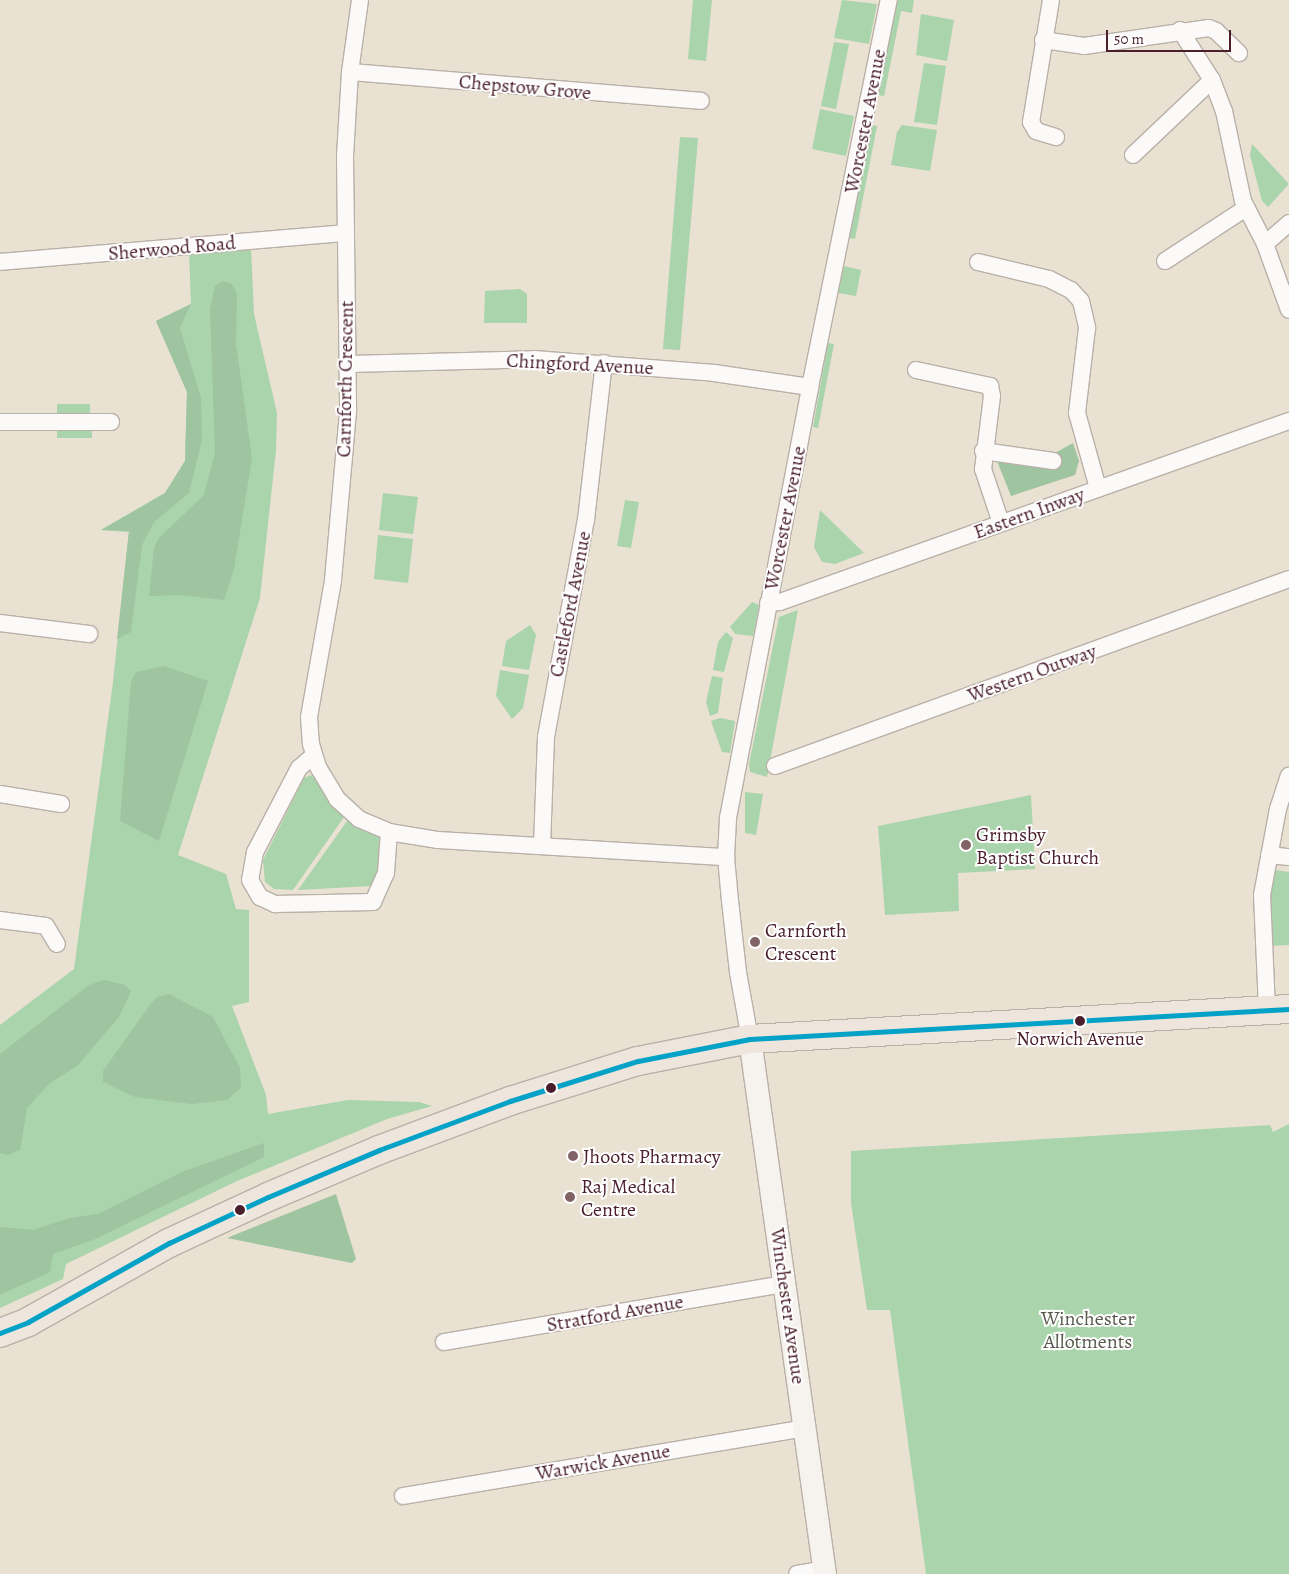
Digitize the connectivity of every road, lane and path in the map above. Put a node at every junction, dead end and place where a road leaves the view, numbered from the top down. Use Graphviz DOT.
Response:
graph roads {
  1 [pos="360,0"];
  2 [pos="889,0"];
  3 [pos="1051,0"];
  4 [pos="1180,30"];
  5 [pos="1043,40"];
  6 [pos="1239,53"];
  7 [pos="350,72"];
  8 [pos="1212,80"];
  9 [pos="701,101"];
  10 [pos="1056,137"];
  11 [pos="1133,155"];
  12 [pos="1246,208"];
  13 [pos="1289,223"];
  14 [pos="345,233"];
  15 [pos="1265,244"];
  16 [pos="1165,261"];
  17 [pos="0,262"];
  18 [pos="978,262"];
  19 [pos="1289,310"];
  20 [pos="604,363"];
  21 [pos="349,364"];
  22 [pos="916,370"];
  23 [pos="810,387"];
  24 [pos="1289,421"];
  25 [pos="0,422"];
  26 [pos="111,422"];
  27 [pos="983,451"];
  28 [pos="1053,461"];
  29 [pos="1098,488"];
  30 [pos="1000,523"];
  31 [pos="1289,580"];
  32 [pos="768,603"];
  33 [pos="0,623"];
  34 [pos="89,634"];
  35 [pos="313,756"];
  36 [pos="776,766"];
  37 [pos="1289,776"];
  38 [pos="0,794"];
  39 [pos="61,804"];
  40 [pos="389,832"];
  41 [pos="542,846"];
  42 [pos="1269,855"];
  43 [pos="726,857"];
  44 [pos="1289,857"];
  45 [pos="0,920"];
  46 [pos="58,944"];
  47 [pos="1278,1009"];
  48 [pos="750,1039"];
  49 [pos="785,1284"];
  50 [pos="0,1334"];
  51 [pos="444,1342"];
  52 [pos="804,1428"];
  53 [pos="402,1496"];
  54 [pos="824,1572"];
  55 [pos="797,1574"];
  1 -- 7 [label="street, Carnforth Crescent"];
  2 -- 23 [label="street, Worcester Avenue"];
  3 -- 5 [label="street"];
  4 -- 5 [label="street"];
  4 -- 6 [label="street"];
  4 -- 8 [label="street"];
  5 -- 10 [label="street"];
  7 -- 9 [label="street, Chepstow Grove"];
  7 -- 14 [label="street, Carnforth Crescent"];
  8 -- 11 [label="street"];
  8 -- 12 [label="street"];
  12 -- 15 [label="street"];
  12 -- 16 [label="street"];
  13 -- 15 [label="street"];
  14 -- 17 [label="street, Sherwood Road"];
  14 -- 21 [label="street, Carnforth Crescent"];
  15 -- 19 [label="street"];
  18 -- 29 [label="street"];
  20 -- 21 [label="street, Chingford Avenue"];
  20 -- 23 [label="street, Chingford Avenue"];
  20 -- 41 [label="street, Castleford Avenue"];
  21 -- 35 [label="street, Carnforth Crescent"];
  22 -- 27 [label="street"];
  23 -- 32 [label="street, Worcester Avenue"];
  24 -- 29 [label="street, Eastern Inway"];
  25 -- 26 [label="street"];
  27 -- 28 [label="street"];
  27 -- 30 [label="street"];
  29 -- 30 [label="street, Eastern Inway"];
  30 -- 32 [label="street, Eastern Inway"];
  31 -- 36 [label="street, Western Outway"];
  32 -- 43 [label="street, Worcester Avenue"];
  33 -- 34 [label="street"];
  35 -- 40 [label="street, Carnforth Crescent"];
  35 -- 40 [label="street"];
  37 -- 42 [label="street"];
  38 -- 39 [label="street"];
  40 -- 41 [label="street, Carnforth Crescent"];
  41 -- 43 [label="street, Carnforth Crescent"];
  42 -- 44 [label="street"];
  42 -- 47 [label="street"];
  43 -- 48 [label="street, Worcester Avenue"];
  45 -- 46 [label="street"];
  47 -- 48 [label="highway"];
  48 -- 49 [label="street, Winchester Avenue"];
  48 -- 50 [label="highway"];
  49 -- 51 [label="street, Stratford Avenue"];
  49 -- 52 [label="street, Winchester Avenue"];
  52 -- 53 [label="street, Warwick Avenue"];
  52 -- 54 [label="street, Winchester Avenue"];
  54 -- 55 [label="street"];
}
